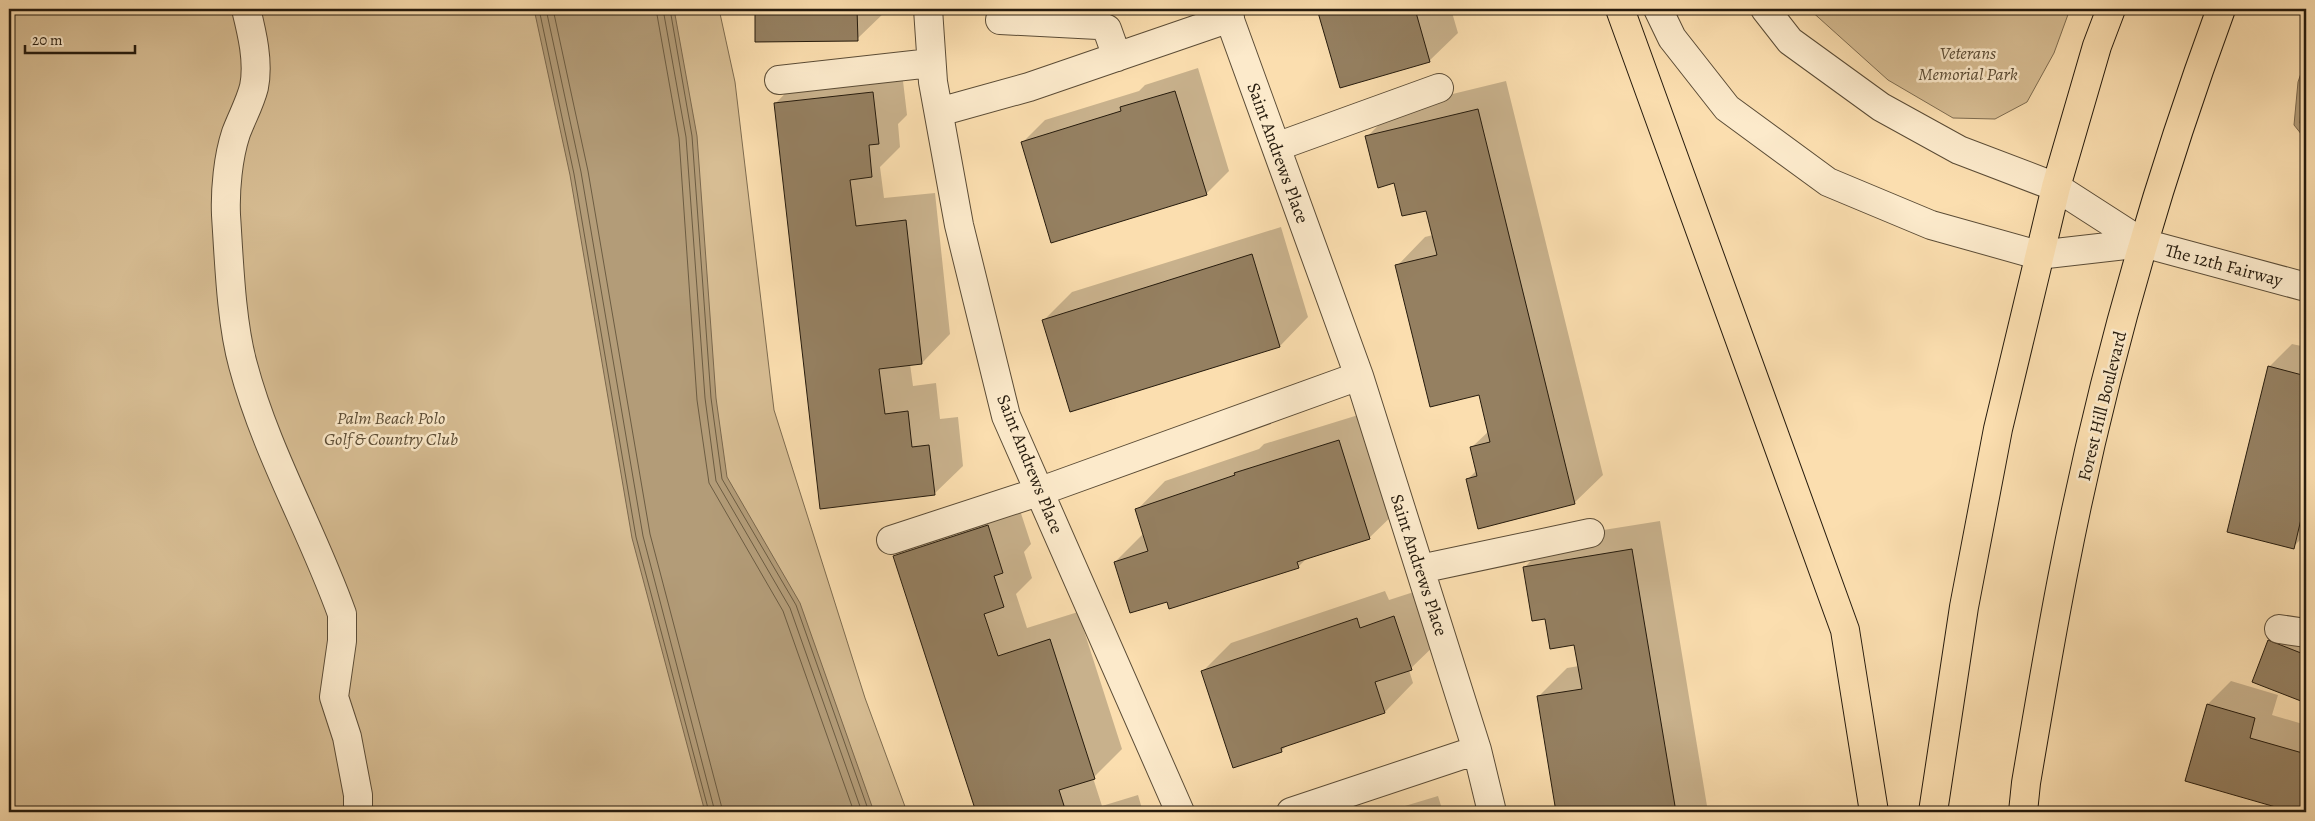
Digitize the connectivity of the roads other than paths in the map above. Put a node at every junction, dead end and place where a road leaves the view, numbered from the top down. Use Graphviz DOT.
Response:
graph roads {
  1 [pos="246,9"];
  2 [pos="928,9"];
  3 [pos="1620,9"];
  4 [pos="1658,9"];
  5 [pos="1765,9"];
  6 [pos="2111,9"];
  7 [pos="2221,9"];
  8 [pos="1228,13"];
  9 [pos="1000,20"];
  10 [pos="1117,57"];
  11 [pos="931,63"];
  12 [pos="779,80"];
  13 [pos="1440,88"];
  14 [pos="940,112"];
  15 [pos="1276,147"];
  16 [pos="2056,187"];
  17 [pos="2143,243"];
  18 [pos="2038,255"];
  19 [pos="2306,286"];
  20 [pos="1359,376"];
  21 [pos="1038,492"];
  22 [pos="1590,532"];
  23 [pos="891,540"];
  24 [pos="1420,568"];
  25 [pos="2279,629"];
  26 [pos="2306,633"];
  27 [pos="1477,750"];
  28 [pos="358,812"];
  29 [pos="1180,812"];
  30 [pos="1291,812"];
  31 [pos="1492,812"];
  32 [pos="1874,812"];
  33 [pos="1932,812"];
  34 [pos="2023,812"];
  1 -- 28 [label="street"];
  2 -- 11 [label="street, Saint Andrews Place"];
  3 -- 32 [label="main road"];
  4 -- 18 [label="street"];
  5 -- 16 [label="street"];
  6 -- 16 [label="main road"];
  7 -- 17 [label="main road, Forest Hill Boulevard"];
  8 -- 10 [label="street"];
  8 -- 15 [label="street, Saint Andrews Place"];
  9 -- 10 [label="street"];
  10 -- 14 [label="street"];
  11 -- 12 [label="street"];
  11 -- 14 [label="street, Saint Andrews Place"];
  13 -- 15 [label="street"];
  14 -- 21 [label="street, Saint Andrews Place"];
  15 -- 20 [label="street, Saint Andrews Place"];
  16 -- 17 [label="street"];
  16 -- 18 [label="main road"];
  17 -- 18 [label="street"];
  17 -- 19 [label="street, The 12th Fairway"];
  17 -- 34 [label="main road, Forest Hill Boulevard"];
  18 -- 33 [label="main road"];
  20 -- 21 [label="street"];
  20 -- 24 [label="street, Saint Andrews Place"];
  21 -- 23 [label="street"];
  21 -- 29 [label="street, Saint Andrews Place"];
  22 -- 24 [label="street"];
  24 -- 27 [label="street, Saint Andrews Place"];
  25 -- 26 [label="street"];
  27 -- 30 [label="street"];
  27 -- 31 [label="street, Saint Andrews Place"];
}
